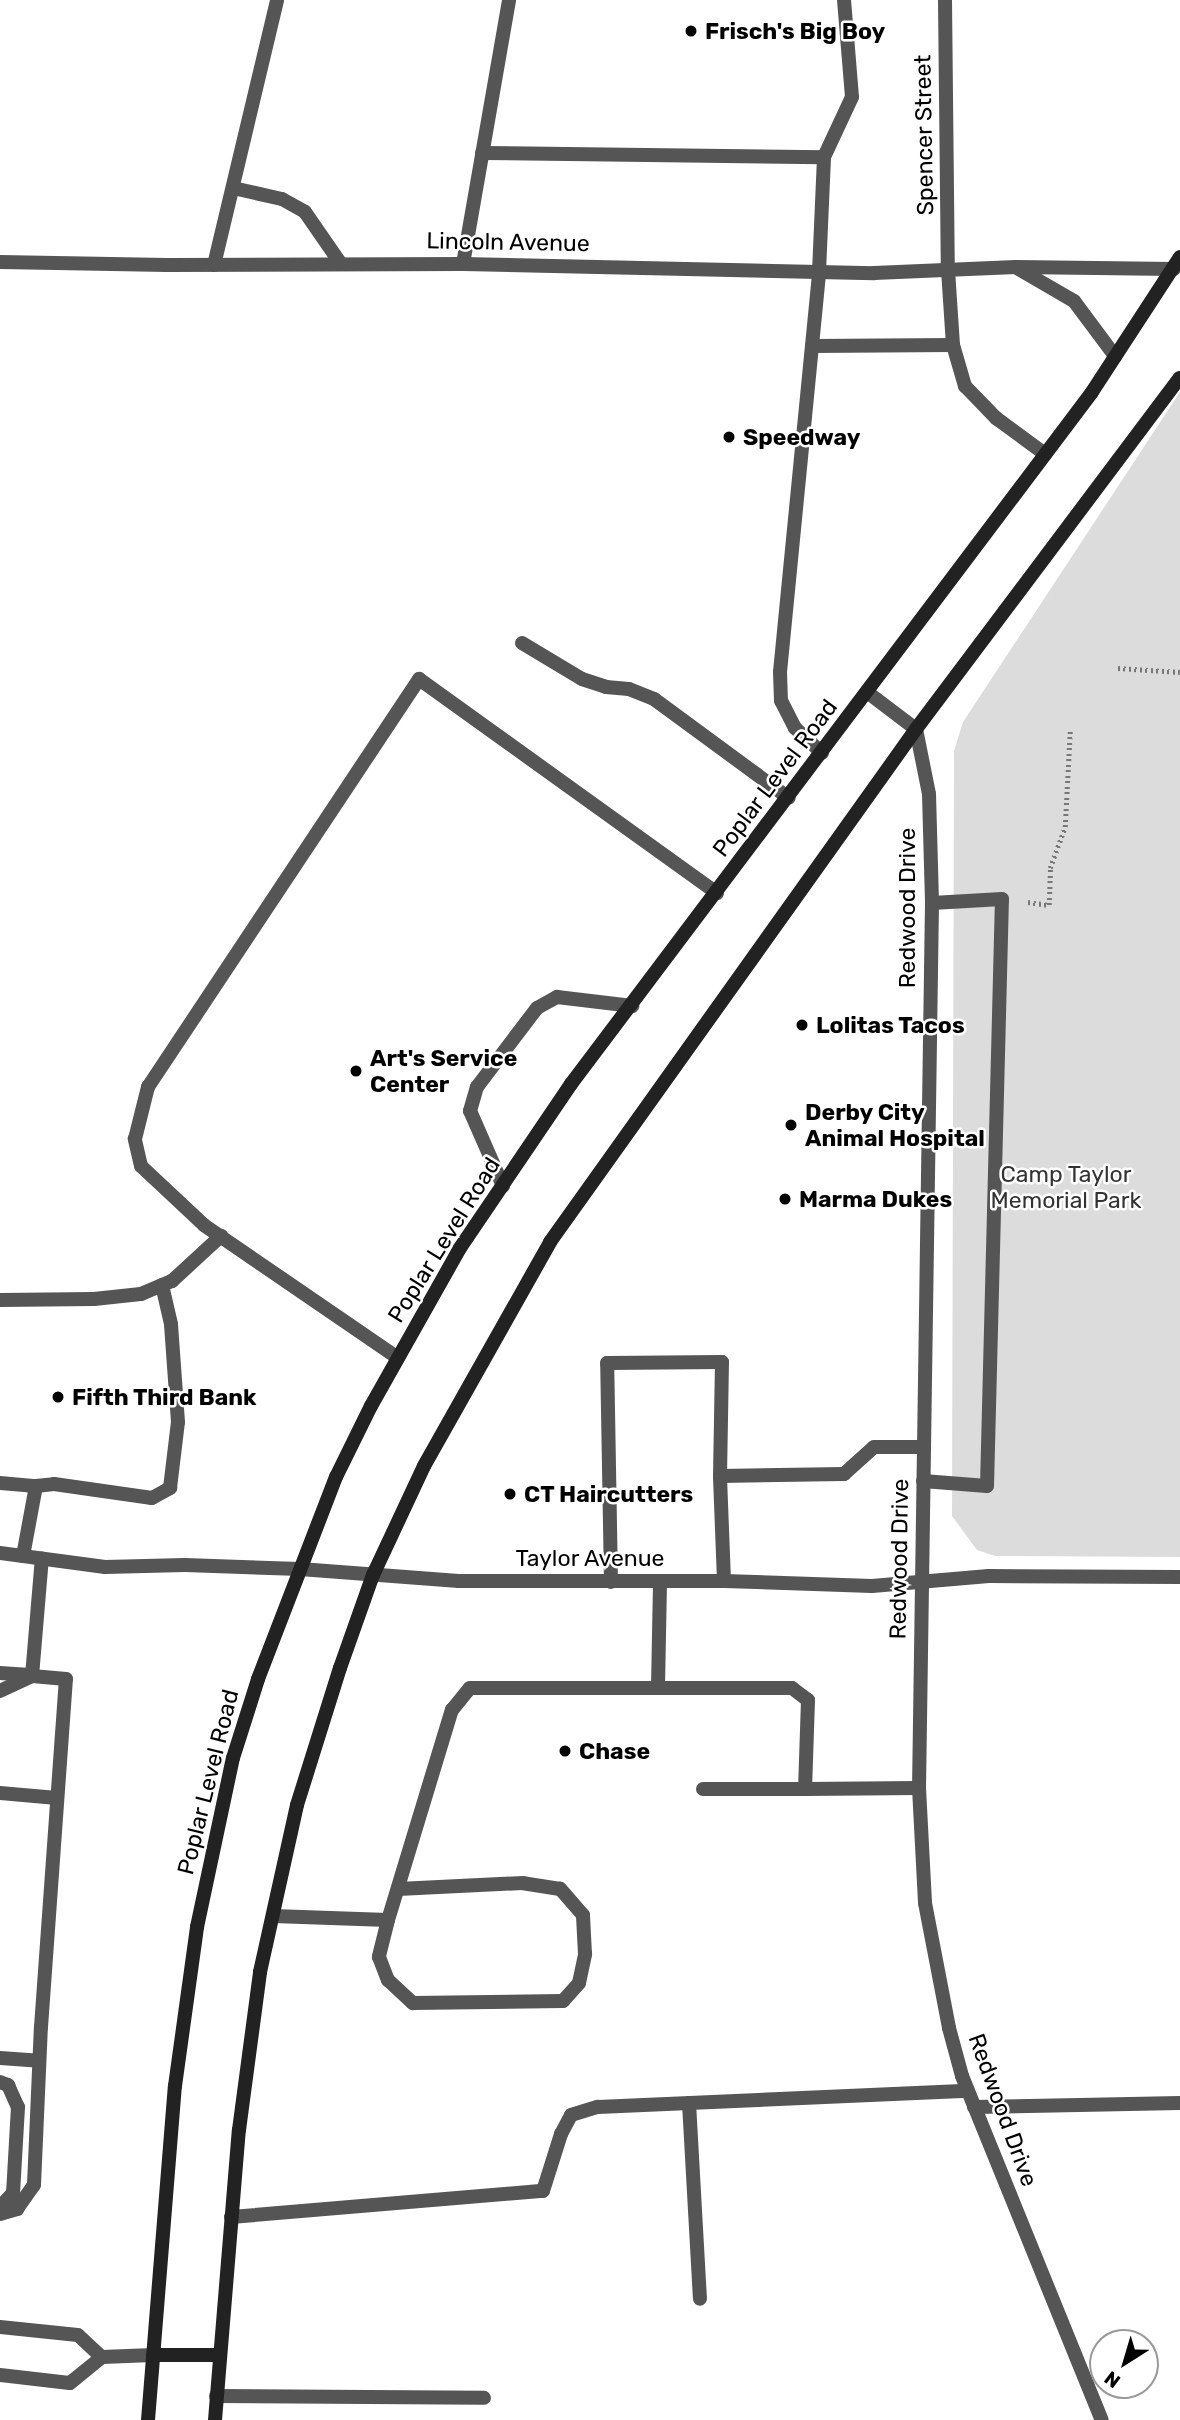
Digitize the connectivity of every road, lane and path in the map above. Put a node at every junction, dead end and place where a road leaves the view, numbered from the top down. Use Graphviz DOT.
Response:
graph roads {
  1 [pos="278,0"];
  2 [pos="509,0"];
  3 [pos="844,0"];
  4 [pos="945,0"];
  5 [pos="482,153"];
  6 [pos="824,157"];
  7 [pos="233,188"];
  8 [pos="0,262"];
  9 [pos="1177,263"];
  10 [pos="341,264"];
  11 [pos="463,264"];
  12 [pos="214,265"];
  13 [pos="1016,267"];
  14 [pos="948,270"];
  15 [pos="818,272"];
  16 [pos="812,345"];
  17 [pos="953,345"];
  18 [pos="1115,356"];
  19 [pos="1180,378"];
  20 [pos="1045,454"];
  21 [pos="522,643"];
  22 [pos="1118,668"];
  23 [pos="1180,672"];
  24 [pos="867,692"];
  25 [pos="916,729"];
  26 [pos="1070,730"];
  27 [pos="822,753"];
  28 [pos="789,798"];
  29 [pos="717,892"];
  30 [pos="1002,899"];
  31 [pos="932,903"];
  32 [pos="632,1006"];
  33 [pos="503,1186"];
  34 [pos="221,1236"];
  35 [pos="162,1285"];
  36 [pos="0,1300"];
  37 [pos="398,1358"];
  38 [pos="923,1447"];
  39 [pos="720,1476"];
  40 [pos="923,1481"];
  41 [pos="0,1483"];
  42 [pos="36,1486"];
  43 [pos="0,1553"];
  44 [pos="23,1556"];
  45 [pos="42,1558"];
  46 [pos="300,1569"];
  47 [pos="373,1574"];
  48 [pos="1180,1577"];
  49 [pos="922,1580"];
  50 [pos="660,1581"];
  51 [pos="724,1581"];
  52 [pos="611,1582"];
  53 [pos="0,1673"];
  54 [pos="32,1676"];
  55 [pos="659,1687"];
  56 [pos="0,1691"];
  57 [pos="919,1788"];
  58 [pos="703,1789"];
  59 [pos="805,1789"];
  60 [pos="0,1793"];
  61 [pos="57,1798"];
  62 [pos="398,1889"];
  63 [pos="273,1916"];
  64 [pos="388,1920"];
  65 [pos="0,2058"];
  66 [pos="39,2061"];
  67 [pos="0,2082"];
  68 [pos="968,2091"];
  69 [pos="689,2102"];
  70 [pos="1180,2103"];
  71 [pos="974,2107"];
  72 [pos="0,2207"];
  73 [pos="0,2214"];
  74 [pos="231,2217"];
  75 [pos="700,2298"];
  76 [pos="0,2327"];
  77 [pos="153,2355"];
  78 [pos="219,2355"];
  79 [pos="102,2357"];
  80 [pos="0,2375"];
  81 [pos="216,2396"];
  82 [pos="484,2398"];
  83 [pos="148,2420"];
  84 [pos="215,2420"];
  85 [pos="1102,2420"];
  1 -- 7 [label="street"];
  2 -- 5 [label="street"];
  3 -- 6 [label="street"];
  4 -- 14 [label="street, Spencer Street"];
  5 -- 6 [label="street"];
  5 -- 11 [label="street"];
  6 -- 15 [label="street"];
  7 -- 10 [label="street"];
  7 -- 12 [label="street"];
  8 -- 12 [label="street, Lincoln Avenue"];
  9 -- 13 [label="street, Lincoln Avenue"];
  9 -- 18 [label="main road, Poplar Level Road"];
  10 -- 11 [label="street, Lincoln Avenue"];
  10 -- 12 [label="street, Lincoln Avenue"];
  11 -- 15 [label="street, Lincoln Avenue"];
  13 -- 14 [label="street, Lincoln Avenue"];
  13 -- 18 [label="street"];
  14 -- 15 [label="street, Lincoln Avenue"];
  14 -- 17 [label="street, Spencer Street"];
  15 -- 16 [label="street"];
  16 -- 17 [label="street"];
  16 -- 27 [label="street"];
  17 -- 20 [label="street, Spencer Street"];
  18 -- 20 [label="main road, Poplar Level Road"];
  19 -- 25 [label="main road"];
  20 -- 24 [label="main road, Poplar Level Road"];
  21 -- 28 [label="street"];
  22 -- 23 [label="path"];
  24 -- 25 [label="street"];
  24 -- 27 [label="main road, Poplar Level Road"];
  25 -- 31 [label="street, Redwood Drive"];
  25 -- 47 [label="main road"];
  26 -- 30 [label="path"];
  27 -- 28 [label="main road, Poplar Level Road"];
  28 -- 29 [label="main road, Poplar Level Road"];
  29 -- 32 [label="main road, Poplar Level Road"];
  29 -- 34 [label="street"];
  30 -- 31 [label="street"];
  30 -- 40 [label="street"];
  31 -- 38 [label="street, Redwood Drive"];
  32 -- 33 [label="main road, Poplar Level Road"];
  32 -- 33 [label="street"];
  33 -- 37 [label="main road, Poplar Level Road"];
  34 -- 35 [label="street"];
  34 -- 37 [label="street"];
  35 -- 36 [label="street"];
  35 -- 42 [label="street"];
  37 -- 46 [label="main road, Poplar Level Road"];
  38 -- 39 [label="street"];
  38 -- 40 [label="street, Redwood Drive"];
  39 -- 51 [label="street"];
  39 -- 52 [label="street"];
  40 -- 49 [label="street, Redwood Drive"];
  41 -- 42 [label="street"];
  42 -- 44 [label="street"];
  43 -- 44 [label="street, Taylor Avenue"];
  44 -- 45 [label="street, Taylor Avenue"];
  45 -- 46 [label="street, Taylor Avenue"];
  45 -- 54 [label="street"];
  46 -- 47 [label="street, Taylor Avenue"];
  46 -- 77 [label="main road, Poplar Level Road"];
  47 -- 52 [label="street, Taylor Avenue"];
  47 -- 63 [label="main road"];
  48 -- 49 [label="street, Taylor Avenue"];
  49 -- 51 [label="street, Taylor Avenue"];
  49 -- 57 [label="street, Redwood Drive"];
  50 -- 51 [label="street, Taylor Avenue"];
  50 -- 52 [label="street, Taylor Avenue"];
  50 -- 55 [label="street"];
  53 -- 54 [label="street"];
  54 -- 56 [label="street"];
  54 -- 61 [label="street"];
  55 -- 59 [label="street"];
  55 -- 62 [label="street"];
  57 -- 59 [label="street"];
  57 -- 68 [label="street, Redwood Drive"];
  58 -- 59 [label="street"];
  60 -- 61 [label="street"];
  61 -- 66 [label="street"];
  62 -- 64 [label="street"];
  62 -- 64 [label="street"];
  63 -- 64 [label="street"];
  63 -- 74 [label="main road"];
  65 -- 66 [label="street"];
  66 -- 73 [label="street"];
  67 -- 72 [label="street"];
  68 -- 69 [label="street"];
  68 -- 71 [label="street, Redwood Drive"];
  69 -- 74 [label="street"];
  69 -- 75 [label="street"];
  70 -- 71 [label="street"];
  71 -- 85 [label="street, Redwood Drive"];
  74 -- 78 [label="main road"];
  76 -- 79 [label="street"];
  77 -- 78 [label="main road"];
  77 -- 79 [label="street"];
  77 -- 83 [label="main road, Poplar Level Road"];
  78 -- 81 [label="main road"];
  79 -- 80 [label="street"];
  81 -- 82 [label="street"];
  81 -- 84 [label="main road"];
}
